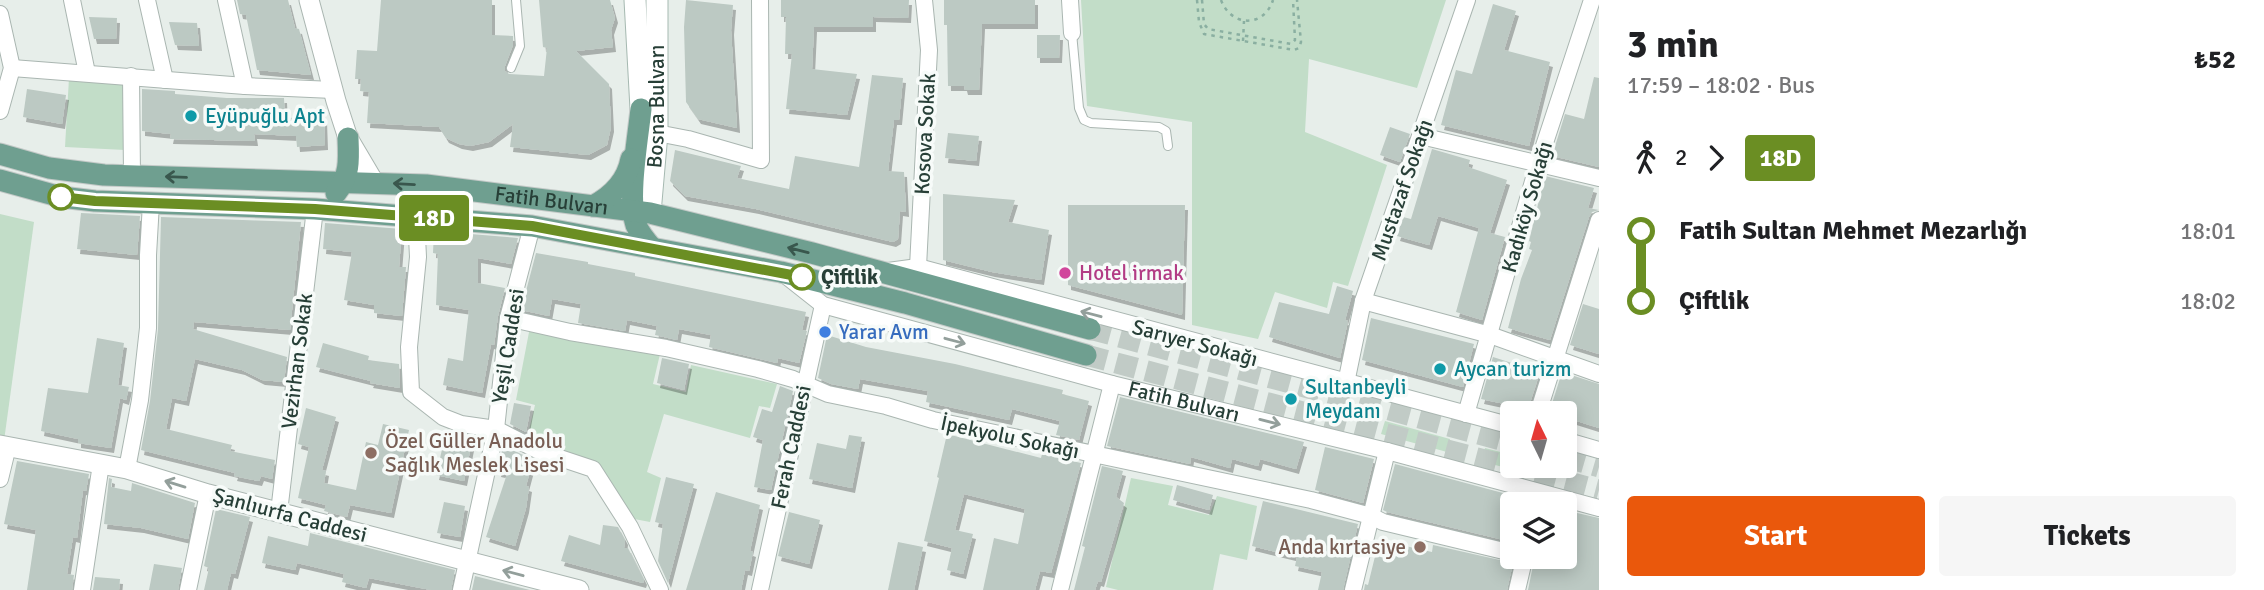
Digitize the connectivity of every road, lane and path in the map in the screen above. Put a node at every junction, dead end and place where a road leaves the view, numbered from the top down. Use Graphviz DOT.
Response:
graph roads {
  1 [pos="72,0"];
  2 [pos="147,0"];
  3 [pos="226,0"];
  4 [pos="309,0"];
  5 [pos="516,0"];
  6 [pos="635,0"];
  7 [pos="657,0"];
  8 [pos="760,0"];
  9 [pos="924,0"];
  10 [pos="1070,0"];
  11 [pos="1200,0"];
  12 [pos="1221,0"];
  13 [pos="1273,0"];
  14 [pos="1295,0"];
  15 [pos="1467,0"];
  16 [pos="1592,0"];
  17 [pos="0,14"];
  18 [pos="1244,21"];
  19 [pos="1072,33"];
  20 [pos="1243,39"];
  21 [pos="12,68"];
  22 [pos="512,68"];
  23 [pos="87,73"];
  24 [pos="131,76"];
  25 [pos="165,80"];
  26 [pos="245,86"];
  27 [pos="332,90"];
  28 [pos="641,109"];
  29 [pos="0,111"];
  30 [pos="657,133"];
  31 [pos="1421,136"];
  32 [pos="348,138"];
  33 [pos="1168,146"];
  34 [pos="0,154"];
  35 [pos="1538,164"];
  36 [pos="132,176"];
  37 [pos="1599,178"];
  38 [pos="0,180"];
  39 [pos="374,182"];
  40 [pos="345,183"];
  41 [pos="151,202"];
  42 [pos="593,206"];
  43 [pos="315,209"];
  44 [pos="416,216"];
  45 [pos="640,216"];
  46 [pos="1599,220"];
  47 [pos="532,226"];
  48 [pos="592,236"];
  49 [pos="652,248"];
  50 [pos="918,267"];
  51 [pos="780,272"];
  52 [pos="878,272"];
  53 [pos="1363,302"];
  54 [pos="823,305"];
  55 [pos="508,318"];
  56 [pos="1090,329"];
  57 [pos="1490,335"];
  58 [pos="1086,355"];
  59 [pos="1555,358"];
  60 [pos="1599,374"];
  61 [pos="1346,383"];
  62 [pos="1112,384"];
  63 [pos="805,386"];
  64 [pos="1542,401"];
  65 [pos="1466,414"];
  66 [pos="1500,423"];
  67 [pos="496,429"];
  68 [pos="1577,444"];
  69 [pos="4,445"];
  70 [pos="1599,450"];
  71 [pos="1387,451"];
  72 [pos="1093,454"];
  73 [pos="101,464"];
  74 [pos="127,469"];
  75 [pos="0,479"];
  76 [pos="1520,492"];
  77 [pos="208,494"];
  78 [pos="1577,504"];
  79 [pos="1599,508"];
  80 [pos="279,512"];
  81 [pos="1371,516"];
  82 [pos="1500,551"];
  83 [pos="469,561"];
  84 [pos="1521,569"];
  85 [pos="82,590"];
  86 [pos="188,590"];
  87 [pos="461,590"];
  88 [pos="579,590"];
  89 [pos="660,590"];
  90 [pos="760,590"];
  91 [pos="1060,590"];
  92 [pos="1353,590"];
  93 [pos="1517,590"];
  1 -- 23 [label="street"];
  2 -- 25 [label="street"];
  3 -- 26 [label="street"];
  4 -- 27 [label="street"];
  5 -- 22 [label="lane"];
  6 -- 28 [label="main road, Bosna Bulvarı"];
  7 -- 30 [label="main road, Bosna Bulvarı"];
  8 -- 30 [label="street"];
  9 -- 50 [label="street, Kosova Sokak"];
  10 -- 19 [label="street"];
  11 -- 20 [label="path"];
  12 -- 18 [label="path"];
  13 -- 18 [label="path"];
  14 -- 20 [label="path"];
  14 -- 20 [label="path"];
  15 -- 31 [label="street, Mustazaf Sokağı"];
  16 -- 35 [label="street, Kadıköy Sokağı"];
  17 -- 21 [label="street"];
  18 -- 20 [label="path"];
  19 -- 33 [label="lane"];
  21 -- 23 [label="street"];
  21 -- 29 [label="street"];
  23 -- 24 [label="street"];
  24 -- 25 [label="street"];
  24 -- 36 [label="street"];
  25 -- 26 [label="street"];
  26 -- 27 [label="street"];
  27 -- 32 [label="street"];
  28 -- 42 [label="main road"];
  28 -- 45 [label="main road"];
  30 -- 45 [label="main road, Bosna Bulvarı"];
  31 -- 35 [label="street"];
  31 -- 53 [label="street, Mustazaf Sokağı"];
  32 -- 39 [label="street"];
  32 -- 40 [label="main road"];
  34 -- 36 [label="main road, Fatih Bulvarı"];
  35 -- 37 [label="street"];
  35 -- 57 [label="street, Kadıköy Sokağı"];
  40 -- 36 [label="main road, Fatih Bulvarı, one-way"];
  38 -- 41 [label="main road, Fatih Bulvarı"];
  39 -- 40 [label="main road, Fatih Bulvarı"];
  42 -- 39 [label="main road, Fatih Bulvarı, one-way"];
  40 -- 43 [label="main road"];
  41 -- 43 [label="main road, Fatih Bulvarı"];
  41 -- 74 [label="street"];
  42 -- 45 [label="main road, Fatih Bulvarı"];
  43 -- 44 [label="main road, Fatih Bulvarı"];
  43 -- 80 [label="street, Vezirhan Sokak"];
  44 -- 47 [label="main road, Fatih Bulvarı"];
  44 -- 67 [label="street"];
  45 -- 48 [label="main road"];
  45 -- 49 [label="main road"];
  52 -- 45 [label="main road, Fatih Bulvarı, one-way"];
  46 -- 59 [label="street"];
  47 -- 48 [label="main road, Fatih Bulvarı"];
  47 -- 55 [label="street, Yeşil Caddesi"];
  48 -- 49 [label="main road, Fatih Bulvarı"];
  49 -- 51 [label="main road, Fatih Bulvarı"];
  50 -- 52 [label="street, Sarıyer Sokağı"];
  61 -- 50 [label="street, Sarıyer Sokağı, one-way"];
  51 -- 54 [label="street, Fatih Bulvarı"];
  51 -- 58 [label="main road, Fatih Bulvarı"];
  52 -- 56 [label="main road, Fatih Bulvarı"];
  53 -- 57 [label="street"];
  53 -- 61 [label="street, Mustazaf Sokağı"];
  54 -- 62 [label="street, Fatih Bulvarı, one-way"];
  54 -- 63 [label="street, Ferah Caddesi"];
  55 -- 63 [label="street, İpekyolu Sokağı"];
  55 -- 67 [label="street, Yeşil Caddesi"];
  57 -- 59 [label="street"];
  57 -- 65 [label="street, Kadıköy Sokağı"];
  59 -- 60 [label="street"];
  59 -- 64 [label="street"];
  61 -- 65 [label="street, Sarıyer Sokağı"];
  62 -- 71 [label="street, Fatih Bulvarı, one-way"];
  62 -- 72 [label="street"];
  63 -- 72 [label="street, İpekyolu Sokağı"];
  63 -- 90 [label="street, Ferah Caddesi"];
  65 -- 66 [label="street, Sarıyer Sokağı"];
  67 -- 83 [label="street, Yeşil Caddesi"];
  67 -- 89 [label="street"];
  68 -- 70 [label="street"];
  69 -- 73 [label="street, Şanlıurfa Caddesi"];
  69 -- 75 [label="street"];
  71 -- 76 [label="street, Fatih Bulvarı"];
  71 -- 81 [label="street"];
  72 -- 81 [label="street, İpekyolu Sokağı"];
  72 -- 91 [label="street"];
  73 -- 74 [label="street, Şanlıurfa Caddesi"];
  73 -- 85 [label="street"];
  77 -- 74 [label="street, Şanlıurfa Caddesi, one-way"];
  77 -- 80 [label="street, Şanlıurfa Caddesi"];
  77 -- 86 [label="street"];
  78 -- 79 [label="street, Fatih Bulvarı"];
  80 -- 83 [label="street, Şanlıurfa Caddesi"];
  81 -- 82 [label="street, İpekyolu Sokağı"];
  81 -- 92 [label="street"];
  83 -- 87 [label="street, Yeşil Caddesi"];
  88 -- 83 [label="street, Şanlıurfa Caddesi, one-way"];
  84 -- 93 [label="street"];
}
